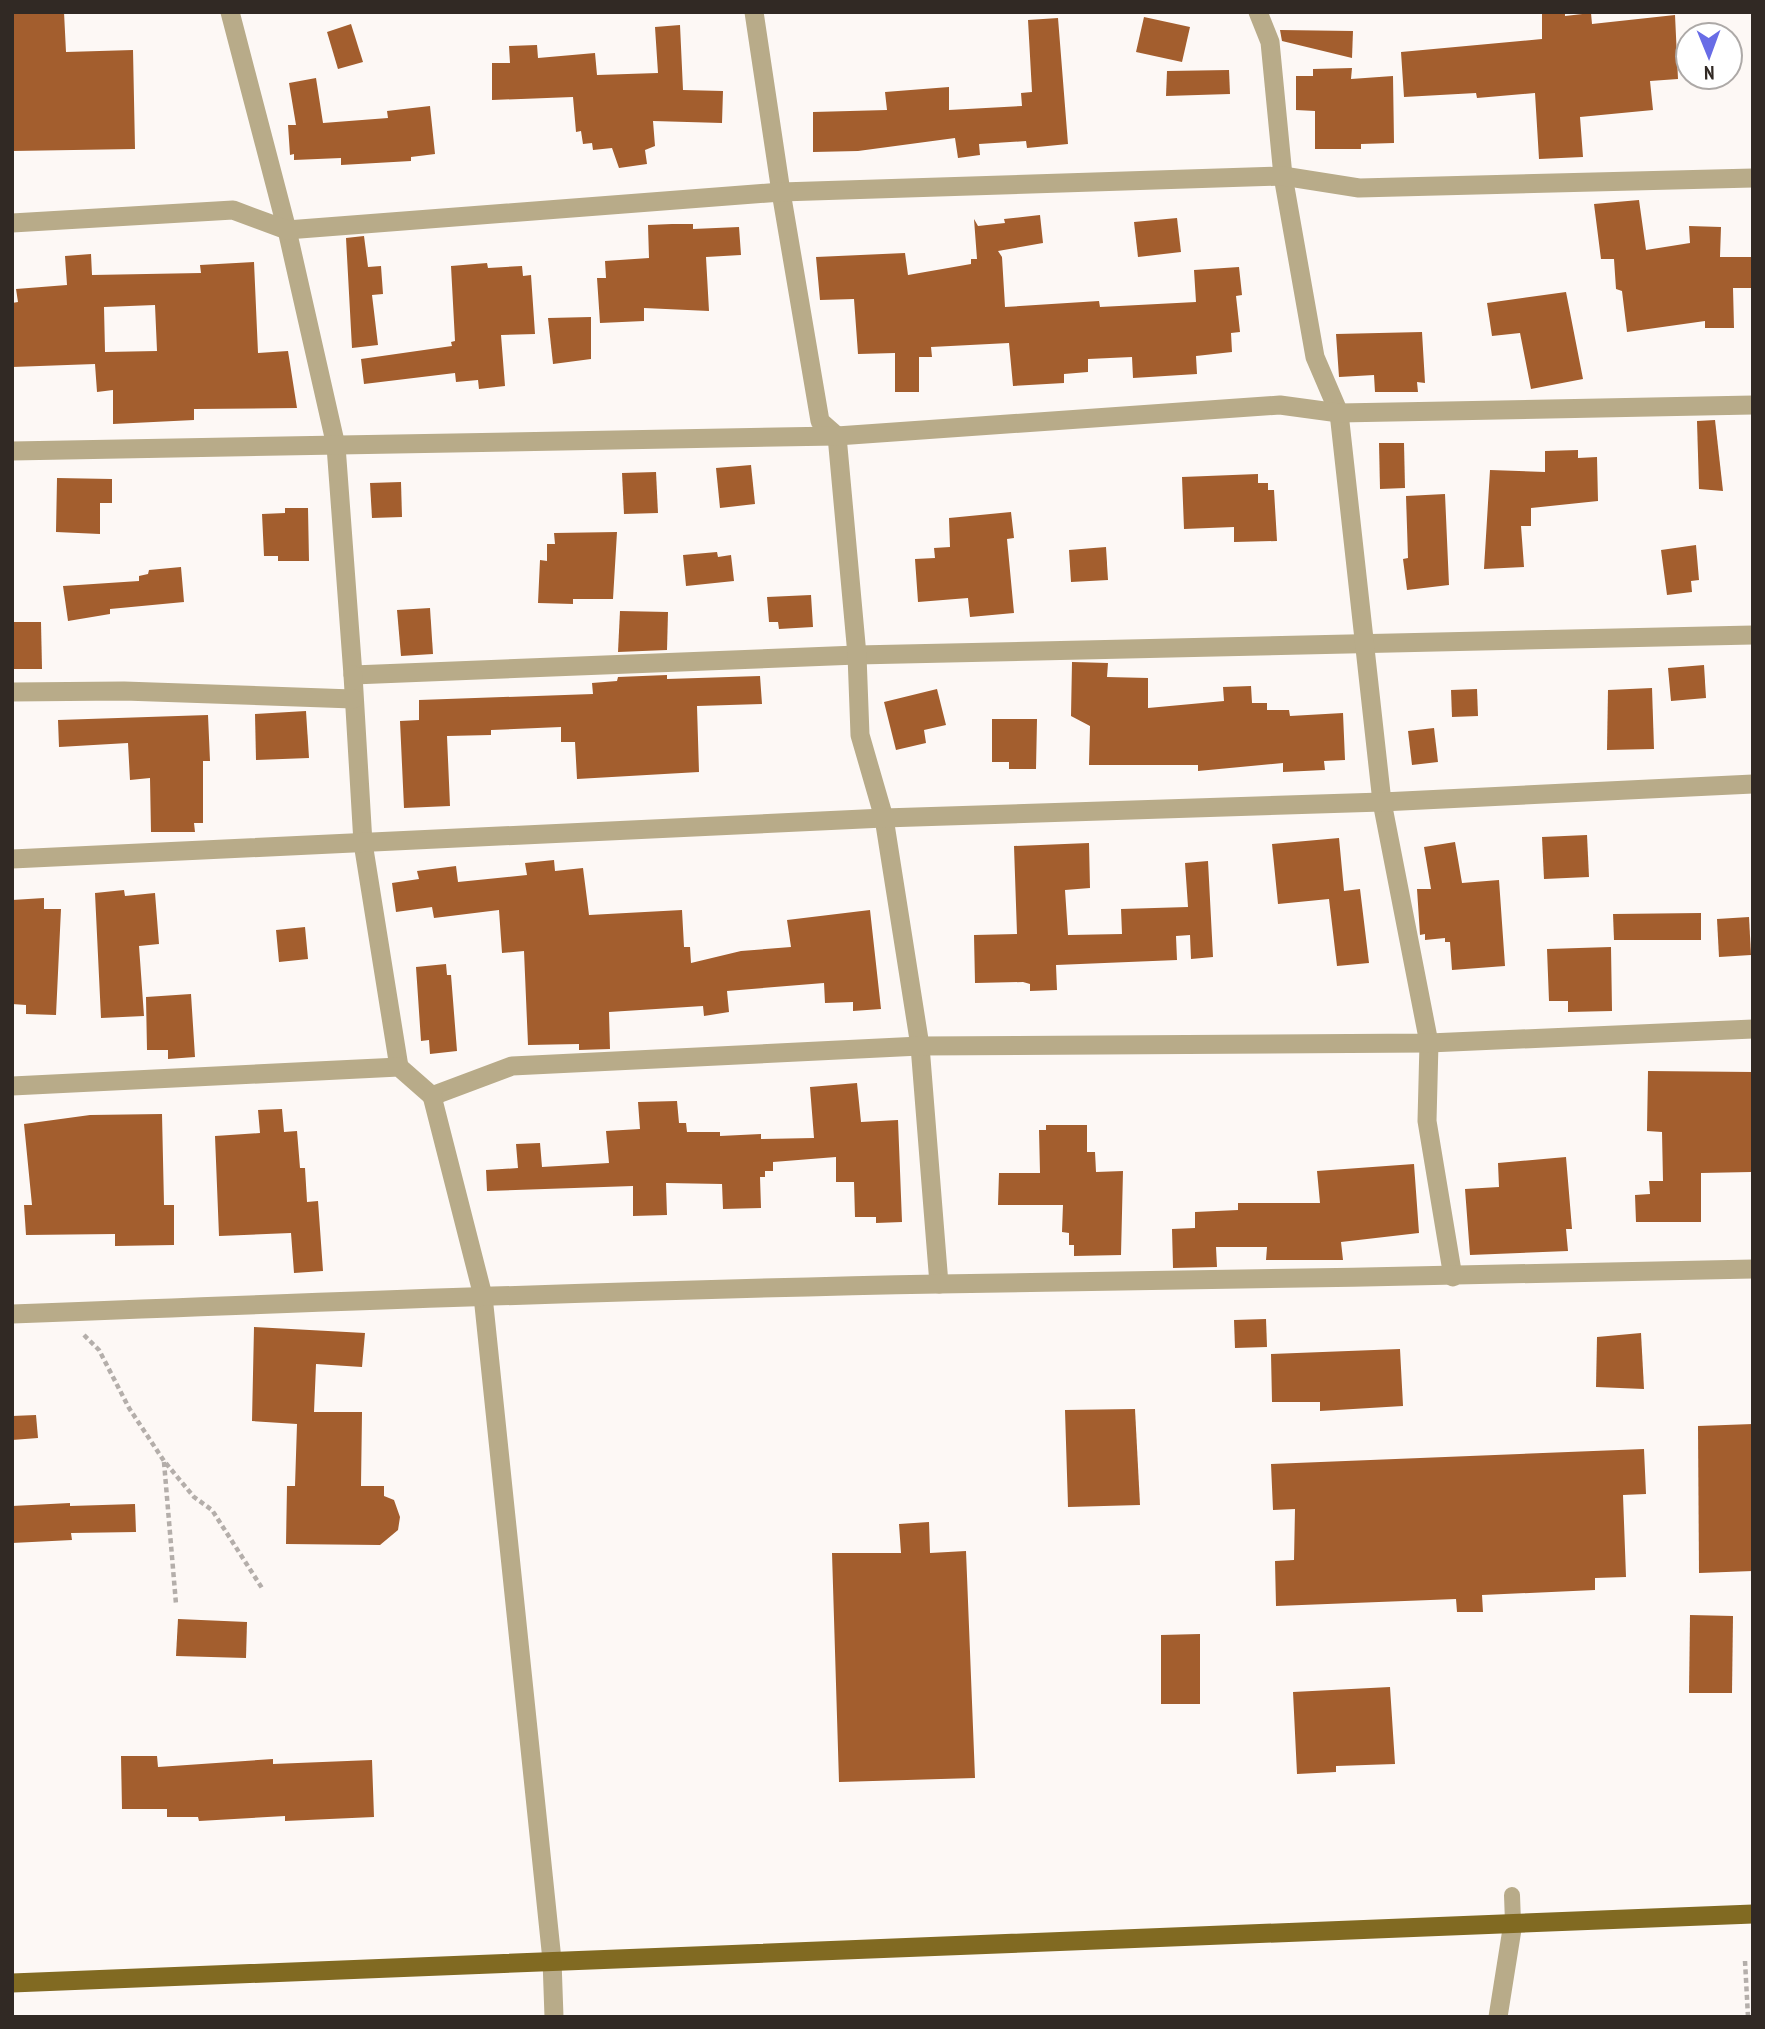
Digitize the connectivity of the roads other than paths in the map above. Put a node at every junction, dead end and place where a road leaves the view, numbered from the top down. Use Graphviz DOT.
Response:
graph roads {
  1 [pos="230,12"];
  2 [pos="754,12"];
  3 [pos="1258,12"];
  4 [pos="1283,176"];
  5 [pos="1753,178"];
  6 [pos="781,192"];
  7 [pos="12,223"];
  8 [pos="287,230"];
  9 [pos="1753,405"];
  10 [pos="1339,412"];
  11 [pos="837,436"];
  12 [pos="336,446"];
  13 [pos="12,451"];
  14 [pos="1753,635"];
  15 [pos="1365,642"];
  16 [pos="857,655"];
  17 [pos="353,675"];
  18 [pos="12,692"];
  19 [pos="353,699"];
  20 [pos="1753,784"];
  21 [pos="1382,802"];
  22 [pos="884,818"];
  23 [pos="363,843"];
  24 [pos="12,859"];
  25 [pos="1753,1029"];
  26 [pos="1429,1043"];
  27 [pos="920,1046"];
  28 [pos="399,1067"];
  29 [pos="12,1086"];
  30 [pos="432,1097"];
  31 [pos="1753,1269"];
  32 [pos="1453,1277"];
  33 [pos="939,1284"];
  34 [pos="483,1296"];
  35 [pos="12,1314"];
  36 [pos="1512,1895"];
  37 [pos="1753,1913"];
  38 [pos="1513,1923"];
  39 [pos="552,1960"];
  40 [pos="12,1983"];
  41 [pos="554,2017"];
  42 [pos="1497,2017"];
  1 -- 8 [label="street"];
  2 -- 6 [label="street"];
  3 -- 4 [label="street"];
  4 -- 5 [label="street"];
  4 -- 6 [label="street"];
  4 -- 10 [label="street"];
  6 -- 8 [label="street"];
  6 -- 11 [label="street"];
  7 -- 8 [label="street"];
  8 -- 12 [label="street"];
  9 -- 10 [label="street"];
  10 -- 11 [label="street"];
  10 -- 15 [label="street"];
  11 -- 12 [label="street"];
  11 -- 16 [label="street"];
  12 -- 13 [label="street"];
  12 -- 17 [label="street"];
  14 -- 15 [label="street"];
  15 -- 16 [label="street"];
  15 -- 21 [label="street"];
  16 -- 17 [label="street"];
  16 -- 22 [label="street"];
  17 -- 19 [label="street"];
  18 -- 19 [label="street"];
  19 -- 23 [label="street"];
  20 -- 21 [label="street"];
  21 -- 22 [label="street"];
  21 -- 26 [label="street"];
  22 -- 23 [label="street"];
  22 -- 27 [label="street"];
  23 -- 24 [label="street"];
  23 -- 28 [label="street"];
  25 -- 26 [label="street"];
  26 -- 27 [label="street"];
  26 -- 32 [label="street"];
  27 -- 30 [label="street"];
  27 -- 33 [label="street"];
  28 -- 29 [label="street"];
  28 -- 30 [label="street"];
  30 -- 34 [label="street"];
  31 -- 32 [label="street"];
  32 -- 33 [label="street"];
  33 -- 34 [label="street"];
  34 -- 35 [label="street"];
  34 -- 39 [label="street"];
  36 -- 38 [label="lane"];
  37 -- 38 [label="main road"];
  38 -- 39 [label="main road"];
  38 -- 42 [label="street"];
  39 -- 40 [label="main road"];
  39 -- 41 [label="street"];
}
